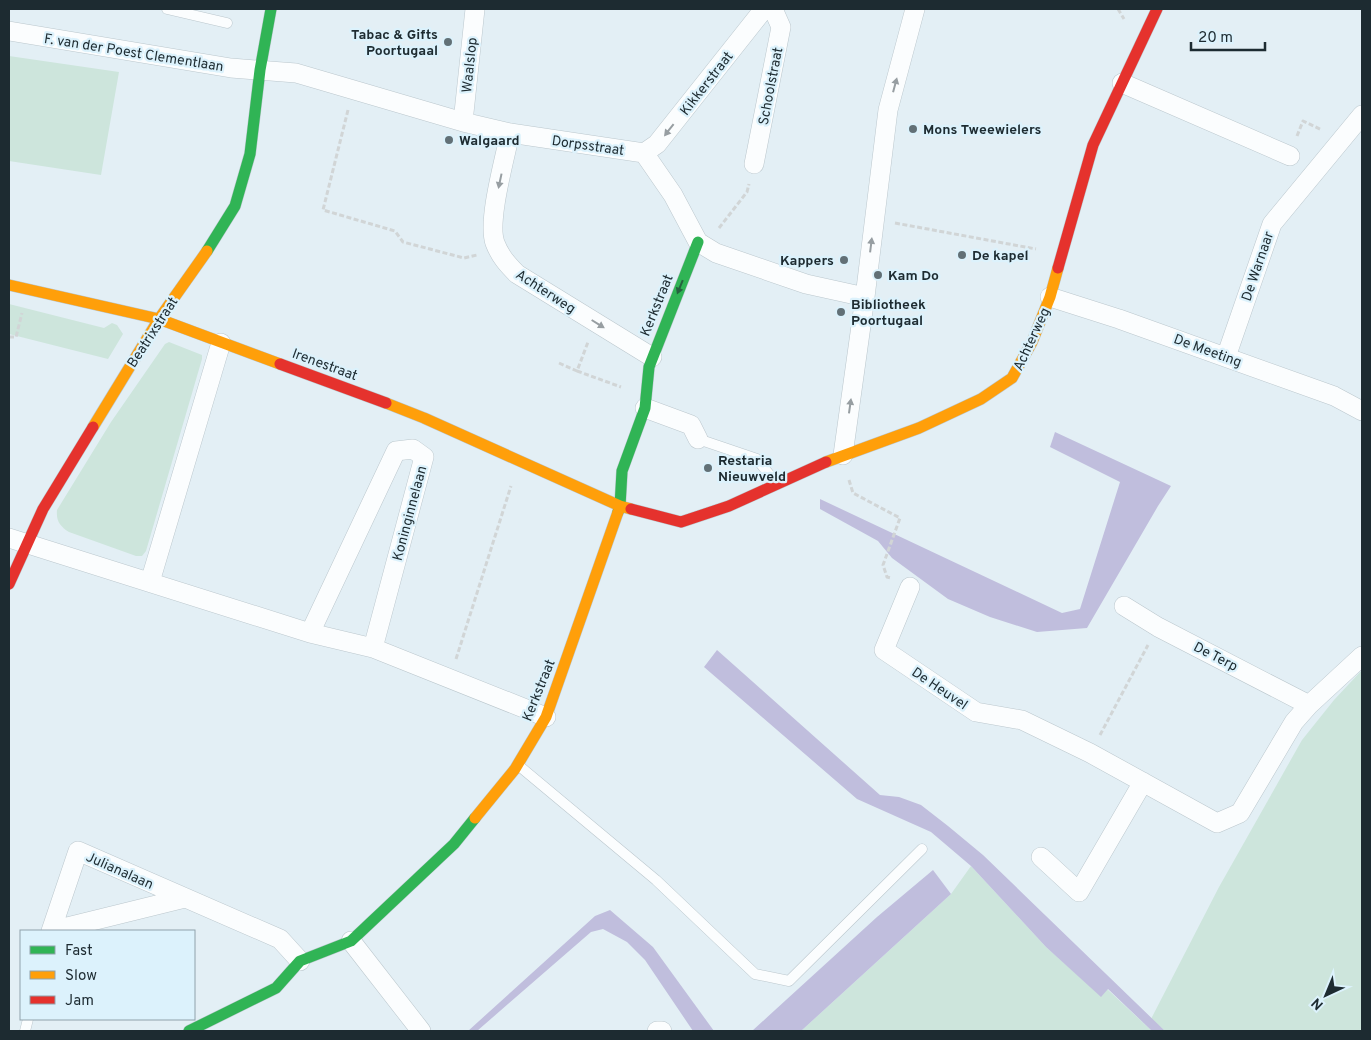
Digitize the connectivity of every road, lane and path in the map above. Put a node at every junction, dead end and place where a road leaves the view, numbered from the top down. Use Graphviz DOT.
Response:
graph roads {
  1 [pos="168,9"];
  2 [pos="271,9"];
  3 [pos="475,9"];
  4 [pos="764,9"];
  5 [pos="774,9"];
  6 [pos="915,9"];
  7 [pos="1157,9"];
  8 [pos="227,23"];
  9 [pos="9,31"];
  10 [pos="260,70"];
  11 [pos="1122,83"];
  12 [pos="353,90"];
  13 [pos="1362,115"];
  14 [pos="463,122"];
  15 [pos="510,133"];
  16 [pos="644,153"];
  17 [pos="1290,156"];
  18 [pos="754,164"];
  19 [pos="874,220"];
  20 [pos="698,242"];
  21 [pos="499,251"];
  22 [pos="1062,254"];
  23 [pos="9,285"];
  24 [pos="865,297"];
  25 [pos="1050,297"];
  26 [pos="159,319"];
  27 [pos="221,344"];
  28 [pos="583,356"];
  29 [pos="1226,357"];
  30 [pos="650,362"];
  31 [pos="559,363"];
  32 [pos="577,371"];
  33 [pos="614,385"];
  34 [pos="645,408"];
  35 [pos="1362,411"];
  36 [pos="698,440"];
  37 [pos="843,455"];
  38 [pos="518,460"];
  39 [pos="777,484"];
  40 [pos="620,506"];
  41 [pos="18,540"];
  42 [pos="882,565"];
  43 [pos="150,582"];
  44 [pos="9,584"];
  45 [pos="910,587"];
  46 [pos="1124,606"];
  47 [pos="1158,626"];
  48 [pos="310,632"];
  49 [pos="373,648"];
  50 [pos="1362,656"];
  51 [pos="449,678"];
  52 [pos="1309,704"];
  53 [pos="546,717"];
  54 [pos="1090,753"];
  55 [pos="518,764"];
  56 [pos="1143,782"];
  57 [pos="922,849"];
  58 [pos="1041,857"];
  59 [pos="185,898"];
  60 [pos="51,930"];
  61 [pos="55,930"];
  62 [pos="351,941"];
  63 [pos="300,961"];
  64 [pos="189,1031"];
  65 [pos="421,1031"];
  66 [pos="657,1031"];
  67 [pos="662,1031"];
  1 -- 8 [label="lane"];
  2 -- 10 [label="street, Beatrixstraat"];
  3 -- 14 [label="street, Waalslop"];
  4 -- 16 [label="street, Kikkerstraat, one-way"];
  5 -- 18 [label="street, Schoolstraat"];
  19 -- 6 [label="street, one-way"];
  7 -- 11 [label="street, Achterweg"];
  9 -- 10 [label="street, F. van der Poest Clementlaan"];
  10 -- 12 [label="street, Dorpsstraat"];
  10 -- 26 [label="street, Beatrixstraat"];
  11 -- 17 [label="street"];
  11 -- 22 [label="street, Achterweg"];
  12 -- 14 [label="street, Dorpsstraat"];
  12 -- 21 [label="path"];
  13 -- 29 [label="street, De Warnaar"];
  14 -- 15 [label="street, Dorpsstraat"];
  15 -- 16 [label="street, Dorpsstraat"];
  15 -- 21 [label="street, Achterweg, one-way"];
  16 -- 20 [label="street, Dorpsstraat"];
  18 -- 20 [label="path"];
  19 -- 22 [label="path"];
  24 -- 19 [label="street, one-way"];
  20 -- 24 [label="street"];
  20 -- 30 [label="street, Kerkstraat, one-way"];
  21 -- 30 [label="street, Achterweg, one-way"];
  22 -- 25 [label="street, Achterweg"];
  23 -- 26 [label="street, Irenestraat"];
  37 -- 24 [label="street, one-way"];
  25 -- 29 [label="street, De Meeting"];
  25 -- 37 [label="street, Achterweg"];
  26 -- 27 [label="street, Irenestraat"];
  26 -- 41 [label="street, Beatrixstraat"];
  27 -- 38 [label="street, Irenestraat"];
  27 -- 43 [label="street"];
  28 -- 32 [label="path"];
  29 -- 35 [label="street, De Meeting"];
  30 -- 34 [label="street, Kerkstraat"];
  31 -- 32 [label="path"];
  32 -- 33 [label="path"];
  34 -- 36 [label="street"];
  34 -- 40 [label="street, Kerkstraat"];
  36 -- 39 [label="lane"];
  37 -- 39 [label="street, Achterweg"];
  37 -- 42 [label="path"];
  38 -- 40 [label="street, Irenestraat"];
  38 -- 51 [label="path"];
  39 -- 40 [label="street, Achterweg"];
  40 -- 53 [label="street, Kerkstraat"];
  41 -- 43 [label="street"];
  41 -- 44 [label="street, Beatrixstraat"];
  43 -- 48 [label="street"];
  45 -- 54 [label="street, De Heuvel"];
  46 -- 47 [label="street, De Terp"];
  47 -- 52 [label="street, De Terp"];
  47 -- 54 [label="path"];
  48 -- 49 [label="street"];
  48 -- 49 [label="street, Koninginnelaan"];
  49 -- 51 [label="street"];
  50 -- 52 [label="street, De Heuvel"];
  51 -- 53 [label="street"];
  52 -- 56 [label="street, De Heuvel"];
  53 -- 55 [label="street, Kerkstraat"];
  54 -- 56 [label="street, De Heuvel"];
  55 -- 57 [label="lane"];
  55 -- 62 [label="street, Kerkstraat"];
  56 -- 58 [label="street"];
  59 -- 60 [label="street, Julianalaan"];
  59 -- 61 [label="street, Julianalaan"];
  59 -- 63 [label="street, Julianalaan"];
  62 -- 63 [label="street, Kerkstraat"];
  62 -- 65 [label="street"];
  63 -- 64 [label="street, Kerkstraat"];
  66 -- 67 [label="street"];
}
